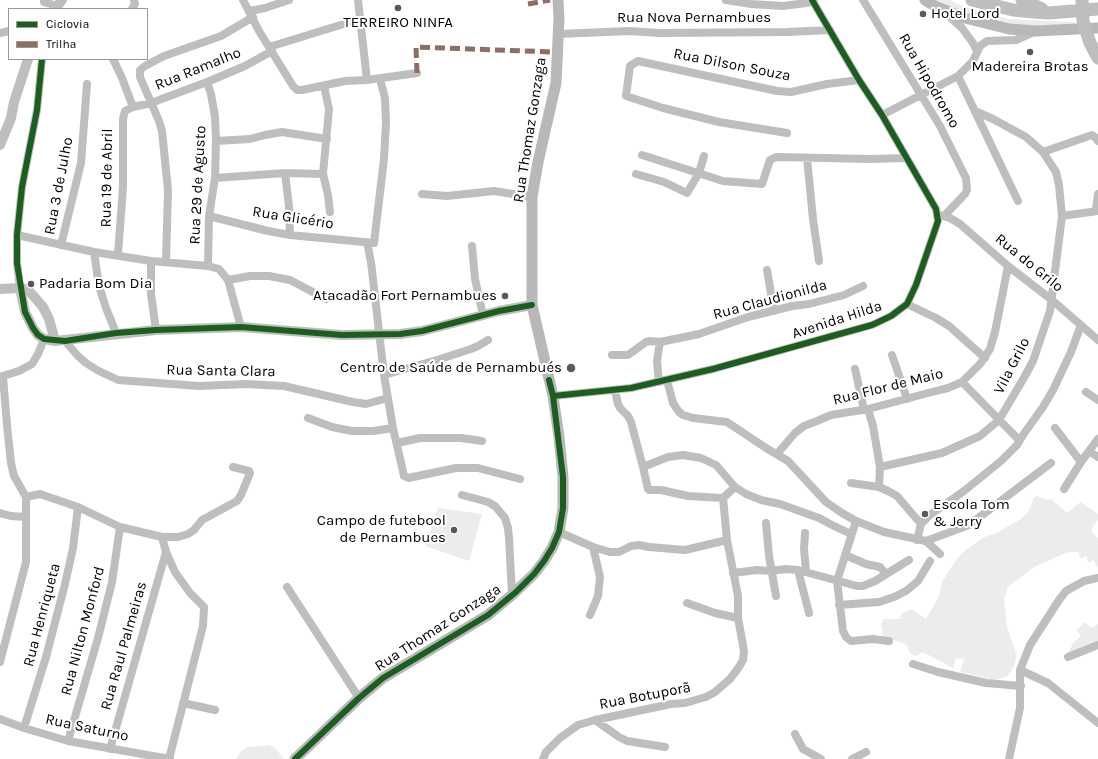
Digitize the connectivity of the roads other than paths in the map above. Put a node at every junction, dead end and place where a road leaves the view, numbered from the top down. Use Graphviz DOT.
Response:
graph roads {
  1 [pos="243,0"];
  2 [pos="289,0"];
  3 [pos="358,0"];
  4 [pos="558,0"];
  5 [pos="726,0"];
  6 [pos="863,0"];
  7 [pos="924,0"];
  8 [pos="972,0"];
  9 [pos="1022,0"];
  10 [pos="42,1"];
  11 [pos="813,1"];
  12 [pos="58,5"];
  13 [pos="936,6"];
  14 [pos="1079,6"];
  15 [pos="1098,9"];
  16 [pos="251,14"];
  17 [pos="360,19"];
  18 [pos="1098,28"];
  19 [pos="830,30"];
  20 [pos="1036,31"];
  21 [pos="558,34"];
  22 [pos="271,49"];
  23 [pos="977,51"];
  24 [pos="1098,58"];
  25 [pos="28,60"];
  26 [pos="42,60"];
  27 [pos="113,60"];
  28 [pos="417,73"];
  29 [pos="958,76"];
  30 [pos="380,79"];
  31 [pos="367,80"];
  32 [pos="859,80"];
  33 [pos="207,82"];
  34 [pos="87,84"];
  35 [pos="324,86"];
  36 [pos="922,95"];
  37 [pos="151,103"];
  38 [pos="133,107"];
  39 [pos="975,111"];
  40 [pos="882,115"];
  41 [pos="787,133"];
  42 [pos="327,139"];
  43 [pos="216,141"];
  44 [pos="1098,141"];
  45 [pos="0,145"];
  46 [pos="1043,152"];
  47 [pos="642,155"];
  48 [pos="704,156"];
  49 [pos="807,158"];
  50 [pos="906,158"];
  51 [pos="284,173"];
  52 [pos="699,173"];
  53 [pos="323,174"];
  54 [pos="636,174"];
  55 [pos="215,178"];
  56 [pos="422,194"];
  57 [pos="1098,194"];
  58 [pos="532,197"];
  59 [pos="1018,201"];
  60 [pos="1097,211"];
  61 [pos="330,212"];
  62 [pos="941,215"];
  63 [pos="209,216"];
  64 [pos="1062,216"];
  65 [pos="17,235"];
  66 [pos="290,235"];
  67 [pos="371,242"];
  68 [pos="61,245"];
  69 [pos="472,246"];
  70 [pos="94,252"];
  71 [pos="118,254"];
  72 [pos="151,260"];
  73 [pos="819,261"];
  74 [pos="166,262"];
  75 [pos="208,266"];
  76 [pos="1008,266"];
  77 [pos="767,270"];
  78 [pos="228,280"];
  79 [pos="863,286"];
  80 [pos="20,288"];
  81 [pos="0,290"];
  82 [pos="326,299"];
  83 [pos="1052,300"];
  84 [pos="907,304"];
  85 [pos="532,305"];
  86 [pos="774,311"];
  87 [pos="483,315"];
  88 [pos="1081,325"];
  89 [pos="241,327"];
  90 [pos="156,330"];
  91 [pos="116,333"];
  92 [pos="380,335"];
  93 [pos="44,339"];
  94 [pos="488,340"];
  95 [pos="1098,340"];
  96 [pos="60,341"];
  97 [pos="660,342"];
  98 [pos="612,355"];
  99 [pos="892,355"];
  100 [pos="985,358"];
  101 [pos="855,369"];
  102 [pos="384,374"];
  103 [pos="2,377"];
  104 [pos="668,380"];
  105 [pos="659,382"];
  106 [pos="962,382"];
  107 [pos="615,391"];
  108 [pos="1086,392"];
  109 [pos="553,396"];
  110 [pos="388,398"];
  111 [pos="907,399"];
  112 [pos="1098,400"];
  113 [pos="866,409"];
  114 [pos="308,418"];
  115 [pos="999,420"];
  116 [pos="393,428"];
  117 [pos="1055,428"];
  118 [pos="1098,439"];
  119 [pos="1020,440"];
  120 [pos="482,441"];
  121 [pos="397,443"];
  122 [pos="1089,450"];
  123 [pos="778,454"];
  124 [pos="1098,457"];
  125 [pos="1081,462"];
  126 [pos="1051,463"];
  127 [pos="233,467"];
  128 [pos="643,467"];
  129 [pos="880,467"];
  130 [pos="520,478"];
  131 [pos="851,483"];
  132 [pos="735,487"];
  133 [pos="880,487"];
  134 [pos="1064,489"];
  135 [pos="462,495"];
  136 [pos="26,497"];
  137 [pos="723,498"];
  138 [pos="78,507"];
  139 [pos="0,513"];
  140 [pos="25,517"];
  141 [pos="856,521"];
  142 [pos="766,524"];
  143 [pos="921,524"];
  144 [pos="120,527"];
  145 [pos="559,532"];
  146 [pos="805,533"];
  147 [pos="851,534"];
  148 [pos="162,537"];
  149 [pos="727,540"];
  150 [pos="917,540"];
  151 [pos="926,541"];
  152 [pos="593,547"];
  153 [pos="166,552"];
  154 [pos="940,554"];
  155 [pos="845,556"];
  156 [pos="909,560"];
  157 [pos="930,561"];
  158 [pos="771,571"];
  159 [pos="802,571"];
  160 [pos="733,573"];
  161 [pos="886,574"];
  162 [pos="1098,578"];
  163 [pos="837,581"];
  164 [pos="287,587"];
  165 [pos="512,595"];
  166 [pos="776,596"];
  167 [pos="687,603"];
  168 [pos="839,605"];
  169 [pos="808,613"];
  170 [pos="590,615"];
  171 [pos="738,618"];
  172 [pos="889,641"];
  173 [pos="1098,645"];
  174 [pos="1068,657"];
  175 [pos="0,662"];
  176 [pos="913,664"];
  177 [pos="1020,670"];
  178 [pos="1021,686"];
  179 [pos="359,698"];
  180 [pos="183,703"];
  181 [pos="215,710"];
  182 [pos="0,719"];
  183 [pos="595,720"];
  184 [pos="1098,723"];
  185 [pos="24,728"];
  186 [pos="795,734"];
  187 [pos="68,741"];
  188 [pos="665,747"];
  189 [pos="110,749"];
  190 [pos="866,752"];
  191 [pos="169,759"];
  192 [pos="295,759"];
  193 [pos="542,759"];
  194 [pos="821,759"];
  195 [pos="852,759"];
  196 [pos="1009,759"];
  1 -- 16 [label="street"];
  2 -- 16 [label="street"];
  3 -- 17 [label="street"];
  4 -- 21 [label="main road, Rua Thomaz Gonzaga"];
  5 -- 11 [label="street"];
  6 -- 36 [label="street, Rua Hipodromo"];
  7 -- 13 [label="main road"];
  8 -- 14 [label="highway"];
  9 -- 14 [label="highway"];
  10 -- 12 [label="street"];
  11 -- 19 [label="street"];
  13 -- 20 [label="main road"];
  13 -- 23 [label="street"];
  14 -- 15 [label="highway"];
  14 -- 24 [label="highway"];
  16 -- 22 [label="street"];
  16 -- 37 [label="street"];
  17 -- 22 [label="street, Rua Ramalho"];
  17 -- 31 [label="street"];
  18 -- 20 [label="main road"];
  19 -- 21 [label="street, Rua Nova Pernambues"];
  19 -- 32 [label="street"];
  20 -- 23 [label="street"];
  21 -- 58 [label="main road, Rua Thomaz Gonzaga"];
  22 -- 33 [label="street, Rua Ramalho"];
  22 -- 35 [label="street"];
  23 -- 29 [label="street"];
  25 -- 45 [label="street"];
  26 -- 65 [label="street"];
  27 -- 38 [label="street"];
  28 -- 30 [label="street"];
  29 -- 36 [label="street"];
  29 -- 39 [label="street"];
  30 -- 31 [label="street"];
  30 -- 67 [label="street"];
  31 -- 35 [label="street"];
  32 -- 40 [label="street"];
  32 -- 41 [label="street, Rua Dilson Souza"];
  33 -- 37 [label="street, Rua Ramalho"];
  33 -- 43 [label="street, Rua 29 de Agusto"];
  34 -- 68 [label="street, Rua 3 de Julho"];
  35 -- 42 [label="street"];
  36 -- 40 [label="street"];
  36 -- 62 [label="street, Rua Hipodromo"];
  37 -- 38 [label="street, Rua Ramalho"];
  37 -- 74 [label="street"];
  38 -- 71 [label="street, Rua 19 de Abril"];
  39 -- 46 [label="street, Vila Grilo"];
  39 -- 59 [label="street"];
  40 -- 50 [label="street"];
  42 -- 43 [label="street"];
  42 -- 53 [label="street"];
  43 -- 55 [label="street, Rua 29 de Agusto"];
  44 -- 46 [label="street"];
  46 -- 64 [label="street, Vila Grilo"];
  47 -- 52 [label="street"];
  48 -- 52 [label="street"];
  49 -- 50 [label="street"];
  49 -- 52 [label="street"];
  49 -- 73 [label="street"];
  50 -- 62 [label="street"];
  51 -- 53 [label="street"];
  51 -- 55 [label="street"];
  51 -- 66 [label="street"];
  52 -- 54 [label="street"];
  53 -- 61 [label="street"];
  55 -- 63 [label="street, Rua 29 de Agusto"];
  56 -- 58 [label="street"];
  57 -- 60 [label="street"];
  58 -- 85 [label="main road, Rua Thomaz Gonzaga"];
  60 -- 64 [label="street"];
  62 -- 76 [label="street, Rua do Grilo"];
  62 -- 84 [label="street, Avenida Hilda"];
  63 -- 66 [label="street, Rua Glicério"];
  63 -- 75 [label="street, Rua 29 de Agusto"];
  64 -- 83 [label="street, Vila Grilo"];
  65 -- 68 [label="street"];
  65 -- 80 [label="street"];
  66 -- 67 [label="street, Rua Glicério"];
  67 -- 92 [label="street"];
  68 -- 70 [label="street"];
  69 -- 87 [label="street"];
  70 -- 71 [label="street"];
  70 -- 91 [label="street"];
  71 -- 72 [label="street"];
  72 -- 74 [label="street"];
  72 -- 90 [label="street"];
  74 -- 75 [label="street"];
  75 -- 78 [label="street"];
  76 -- 83 [label="street, Rua do Grilo"];
  76 -- 100 [label="street, Rua Flor de Maio"];
  77 -- 86 [label="street"];
  78 -- 82 [label="street"];
  78 -- 89 [label="street"];
  79 -- 86 [label="street, Rua Claudionilda"];
  80 -- 81 [label="street"];
  80 -- 93 [label="street"];
  80 -- 96 [label="street"];
  83 -- 88 [label="street, Rua do Grilo"];
  83 -- 115 [label="street, Vila Grilo"];
  84 -- 100 [label="street"];
  84 -- 104 [label="street, Avenida Hilda"];
  85 -- 87 [label="street"];
  85 -- 109 [label="main road, Rua Thomaz Gonzaga"];
  86 -- 97 [label="street, Rua Claudionilda"];
  87 -- 92 [label="street"];
  88 -- 95 [label="street, Rua do Grilo"];
  88 -- 119 [label="street"];
  89 -- 90 [label="street"];
  89 -- 92 [label="street"];
  90 -- 91 [label="street"];
  91 -- 96 [label="street"];
  92 -- 102 [label="street"];
  93 -- 96 [label="street"];
  93 -- 103 [label="street"];
  94 -- 102 [label="street"];
  96 -- 110 [label="street, Rua Santa Clara"];
  97 -- 98 [label="street, Rua Claudionilda"];
  97 -- 105 [label="street"];
  99 -- 111 [label="street"];
  100 -- 106 [label="street, Rua Flor de Maio"];
  101 -- 113 [label="street"];
  102 -- 110 [label="street"];
  103 -- 136 [label="street"];
  104 -- 105 [label="street, Avenida Hilda"];
  104 -- 123 [label="street"];
  105 -- 107 [label="street, Avenida Hilda"];
  106 -- 111 [label="street, Rua Flor de Maio"];
  106 -- 115 [label="street"];
  107 -- 109 [label="street, Avenida Hilda"];
  107 -- 128 [label="street"];
  108 -- 112 [label="street"];
  109 -- 145 [label="main road, Rua Thomaz Gonzaga"];
  110 -- 116 [label="street"];
  111 -- 113 [label="street, Rua Flor de Maio"];
  113 -- 123 [label="street, Rua Flor de Maio"];
  113 -- 129 [label="street"];
  114 -- 116 [label="street"];
  115 -- 119 [label="street"];
  115 -- 129 [label="street, Vila Grilo"];
  116 -- 121 [label="street"];
  117 -- 125 [label="street"];
  118 -- 122 [label="street"];
  119 -- 143 [label="street"];
  120 -- 121 [label="street"];
  121 -- 130 [label="street"];
  122 -- 124 [label="street"];
  122 -- 125 [label="street"];
  123 -- 141 [label="street"];
  125 -- 134 [label="street"];
  126 -- 151 [label="street"];
  127 -- 148 [label="street"];
  128 -- 132 [label="street"];
  128 -- 137 [label="street"];
  129 -- 133 [label="street"];
  131 -- 133 [label="street"];
  132 -- 137 [label="street"];
  132 -- 147 [label="street"];
  133 -- 143 [label="street"];
  135 -- 165 [label="street"];
  136 -- 138 [label="street"];
  136 -- 140 [label="street"];
  137 -- 149 [label="street"];
  138 -- 144 [label="street"];
  138 -- 185 [label="street, Rua Henriqueta"];
  139 -- 140 [label="street"];
  140 -- 175 [label="street"];
  141 -- 147 [label="street"];
  141 -- 150 [label="street"];
  142 -- 158 [label="street"];
  143 -- 150 [label="street"];
  144 -- 148 [label="street"];
  144 -- 187 [label="street, Rua Nilton Monford"];
  145 -- 152 [label="street"];
  145 -- 165 [label="main road, Rua Thomaz Gonzaga"];
  146 -- 159 [label="street"];
  147 -- 155 [label="street"];
  148 -- 153 [label="street"];
  149 -- 152 [label="street"];
  149 -- 160 [label="street"];
  150 -- 151 [label="street"];
  151 -- 154 [label="street"];
  152 -- 170 [label="street"];
  153 -- 180 [label="street"];
  153 -- 189 [label="street, Rua Raul Palmeiras"];
  155 -- 161 [label="street"];
  155 -- 163 [label="street"];
  156 -- 161 [label="street"];
  157 -- 168 [label="street"];
  158 -- 159 [label="street"];
  158 -- 160 [label="street"];
  158 -- 166 [label="street"];
  159 -- 163 [label="street"];
  159 -- 169 [label="street"];
  160 -- 171 [label="street"];
  161 -- 163 [label="street"];
  162 -- 177 [label="street"];
  163 -- 168 [label="street"];
  164 -- 179 [label="street"];
  165 -- 179 [label="main road, Rua Thomaz Gonzaga"];
  167 -- 171 [label="street"];
  168 -- 172 [label="street"];
  171 -- 183 [label="street, Rua Botuporã"];
  173 -- 174 [label="street"];
  176 -- 178 [label="street"];
  177 -- 178 [label="street"];
  177 -- 184 [label="street"];
  178 -- 196 [label="street"];
  179 -- 192 [label="main road, Rua Thomaz Gonzaga"];
  180 -- 181 [label="street"];
  180 -- 191 [label="street"];
  182 -- 185 [label="street, Rua Saturno"];
  183 -- 188 [label="street"];
  183 -- 193 [label="street, Rua Botuporã"];
  185 -- 187 [label="street, Rua Saturno"];
  186 -- 194 [label="street"];
  187 -- 189 [label="street, Rua Saturno"];
  189 -- 191 [label="street, Rua Saturno"];
  190 -- 195 [label="street"];
}
